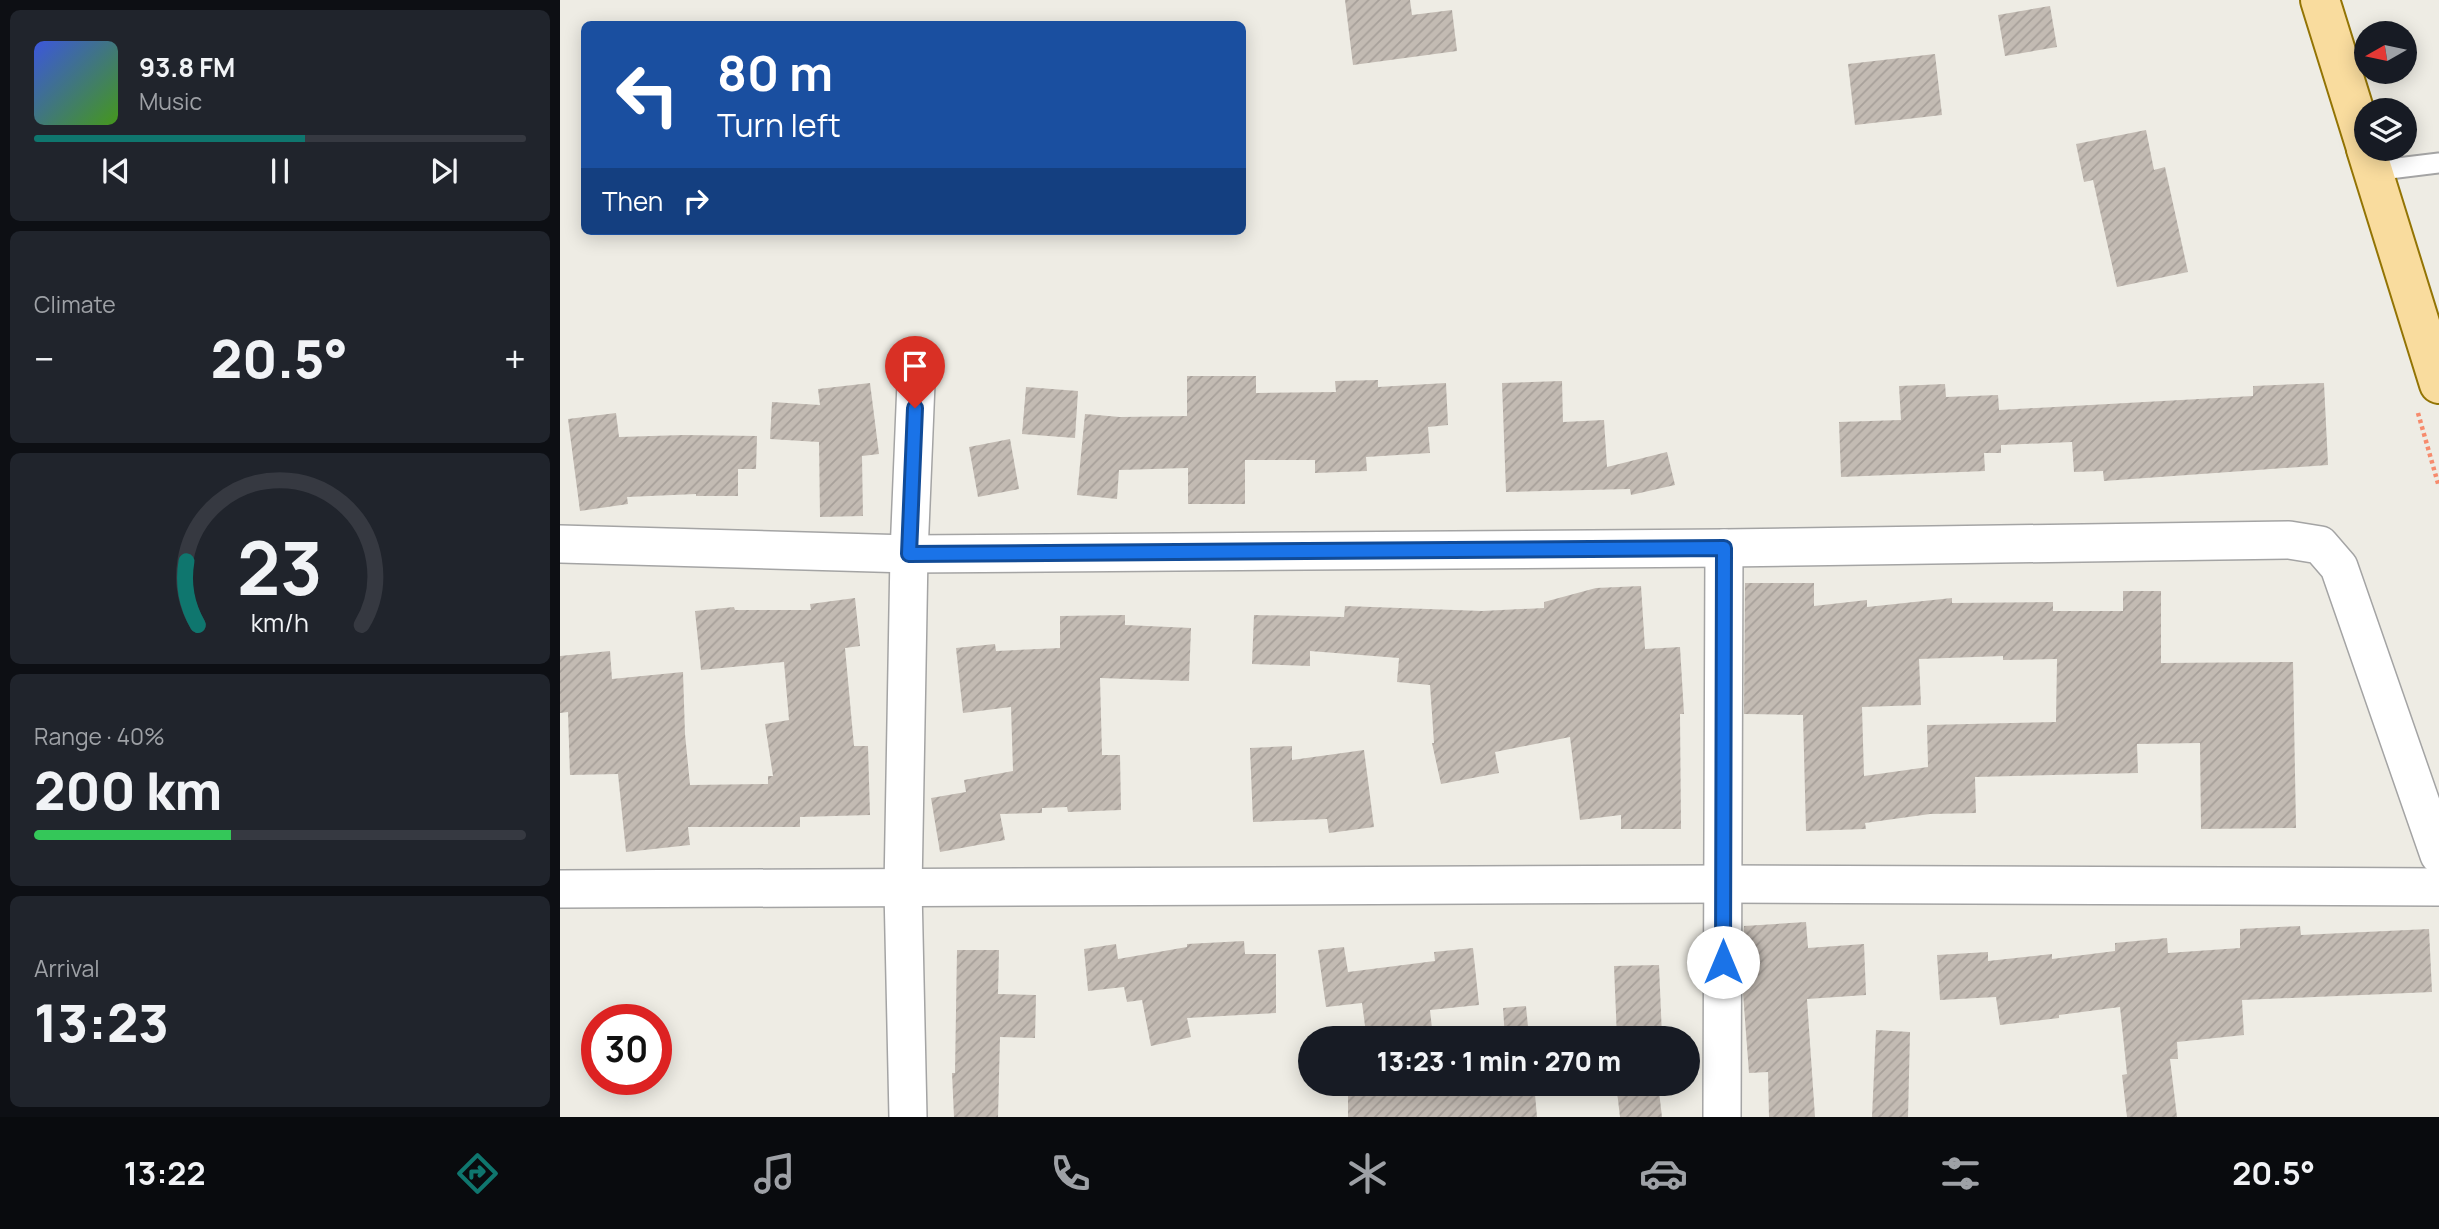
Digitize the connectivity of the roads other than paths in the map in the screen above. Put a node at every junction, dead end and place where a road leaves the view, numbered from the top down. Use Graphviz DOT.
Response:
graph roads {
  1 [pos="2320,0"];
  2 [pos="2354,110"];
  3 [pos="2370,161"];
  4 [pos="2417,161"];
  5 [pos="2439,163"];
  6 [pos="916,383"];
  7 [pos="2439,384"];
  8 [pos="560,544"];
  9 [pos="1724,548"];
  10 [pos="909,554"];
  11 [pos="2439,855"];
  12 [pos="1724,884"];
  13 [pos="2439,887"];
  14 [pos="560,889"];
  15 [pos="904,889"];
  16 [pos="908,1117"];
  17 [pos="1722,1117"];
  1 -- 2 [label="main road"];
  3 -- 7 [label="main road"];
  4 -- 5 [label="lane"];
  6 -- 10 [label="street"];
  8 -- 10 [label="street"];
  9 -- 10 [label="street"];
  9 -- 11 [label="street"];
  9 -- 12 [label="street"];
  10 -- 15 [label="street"];
  12 -- 13 [label="street"];
  12 -- 15 [label="street"];
  12 -- 17 [label="street"];
  14 -- 15 [label="street"];
  15 -- 16 [label="street"];
}
